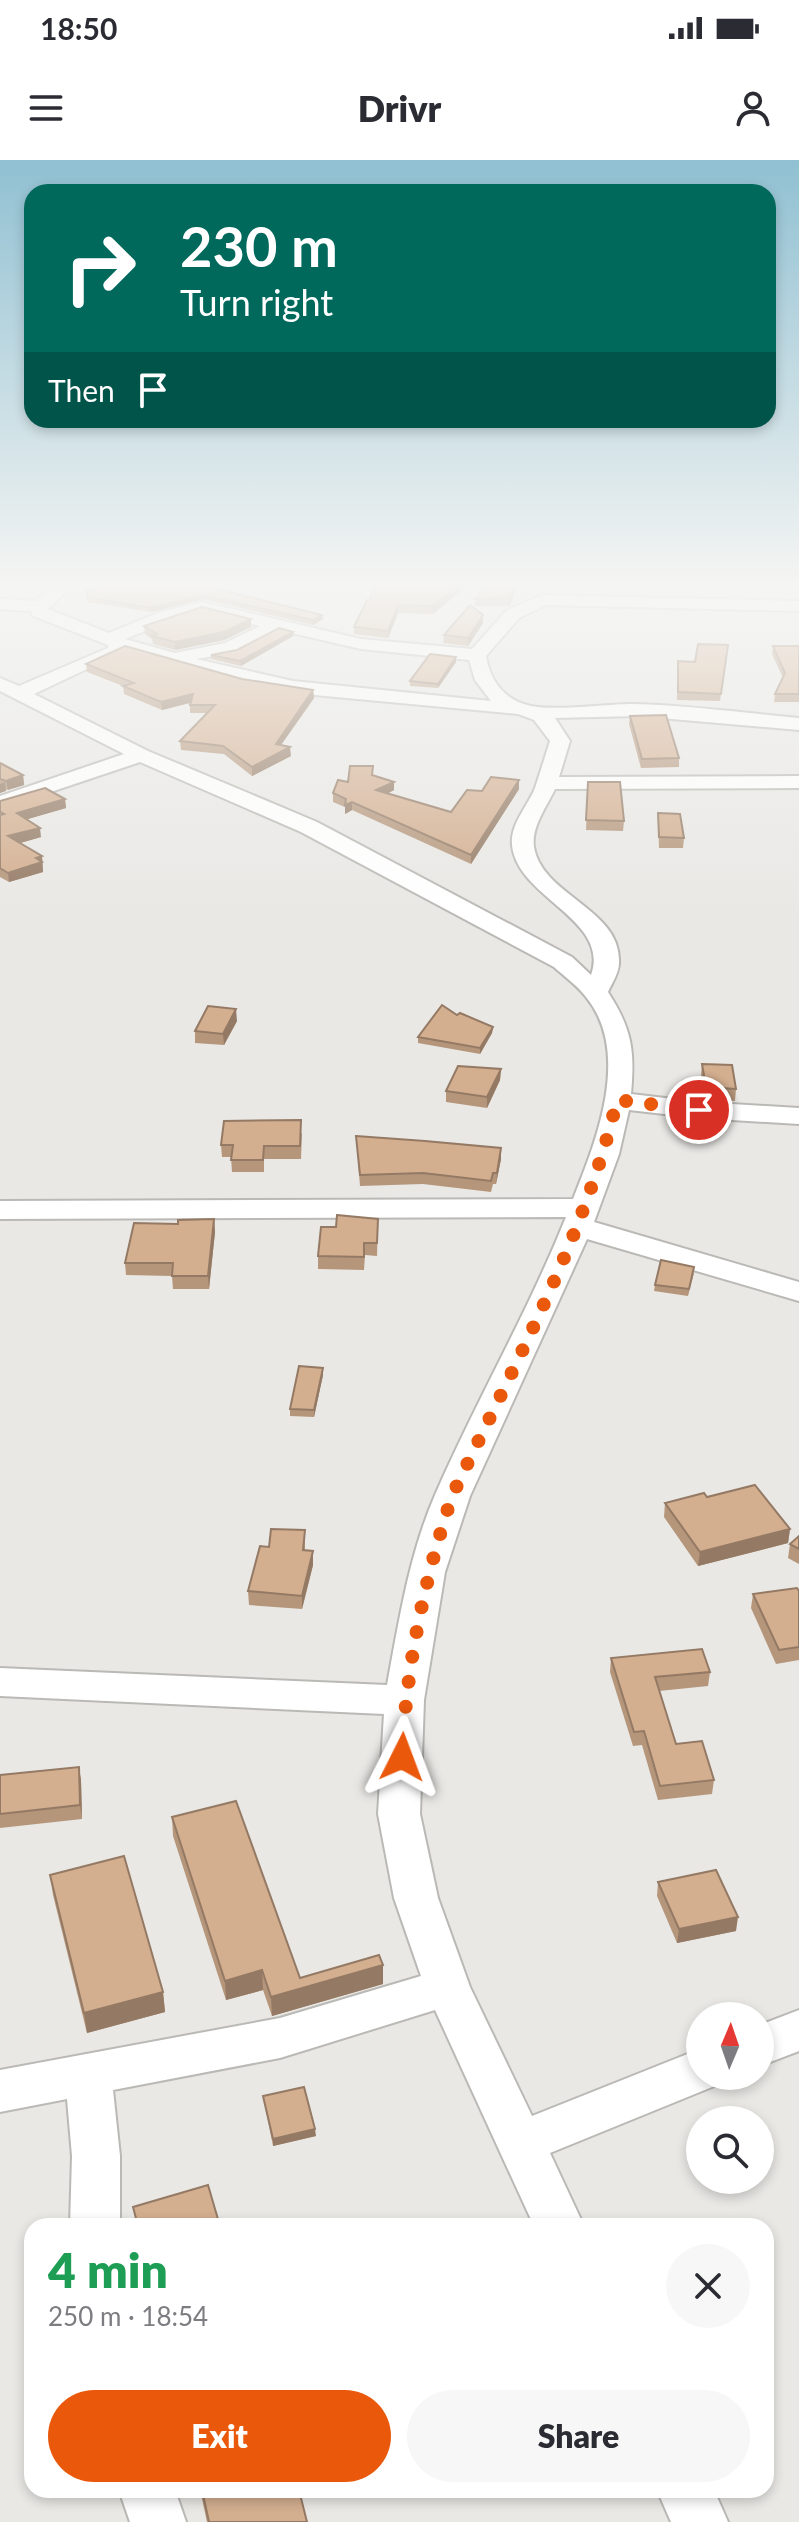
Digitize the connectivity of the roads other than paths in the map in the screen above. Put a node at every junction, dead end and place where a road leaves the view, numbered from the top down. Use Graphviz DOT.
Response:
graph roads {
  1 [pos="23,695"];
  2 [pos="371,695"];
  3 [pos="497,695"];
  4 [pos="531,712"];
  5 [pos="799,724"];
  6 [pos="141,755"];
  7 [pos="799,782"];
  8 [pos="546,783"];
  9 [pos="0,803"];
  10 [pos="596,992"];
  11 [pos="617,1100"];
  12 [pos="799,1116"];
  13 [pos="0,1210"];
  14 [pos="579,1217"];
  15 [pos="799,1292"];
  16 [pos="0,1682"];
  17 [pos="404,1700"];
  18 [pos="447,1987"];
  19 [pos="799,2030"];
  20 [pos="774,2040"];
  21 [pos="88,2075"];
  22 [pos="686,2076"];
  23 [pos="0,2091"];
  24 [pos="519,2143"];
  25 [pos="95,2218"];
  26 [pos="555,2218"];
  27 [pos="150,2498"];
  28 [pos="689,2498"];
  29 [pos="158,2522"];
  30 [pos="700,2522"];
  1 -- 6 [label="street"];
  2 -- 4 [label="street"];
  3 -- 4 [label="street"];
  4 -- 5 [label="street"];
  4 -- 8 [label="street"];
  6 -- 9 [label="street"];
  6 -- 10 [label="street"];
  7 -- 8 [label="street"];
  8 -- 10 [label="street"];
  10 -- 11 [label="street"];
  11 -- 12 [label="street"];
  11 -- 14 [label="street"];
  13 -- 14 [label="street"];
  14 -- 15 [label="street"];
  14 -- 17 [label="street"];
  16 -- 17 [label="street"];
  17 -- 18 [label="street"];
  18 -- 21 [label="street"];
  18 -- 24 [label="street"];
  19 -- 20 [label="street"];
  21 -- 23 [label="street"];
  21 -- 25 [label="street"];
  22 -- 24 [label="street"];
  24 -- 26 [label="street"];
  27 -- 29 [label="street"];
  28 -- 30 [label="street"];
}
